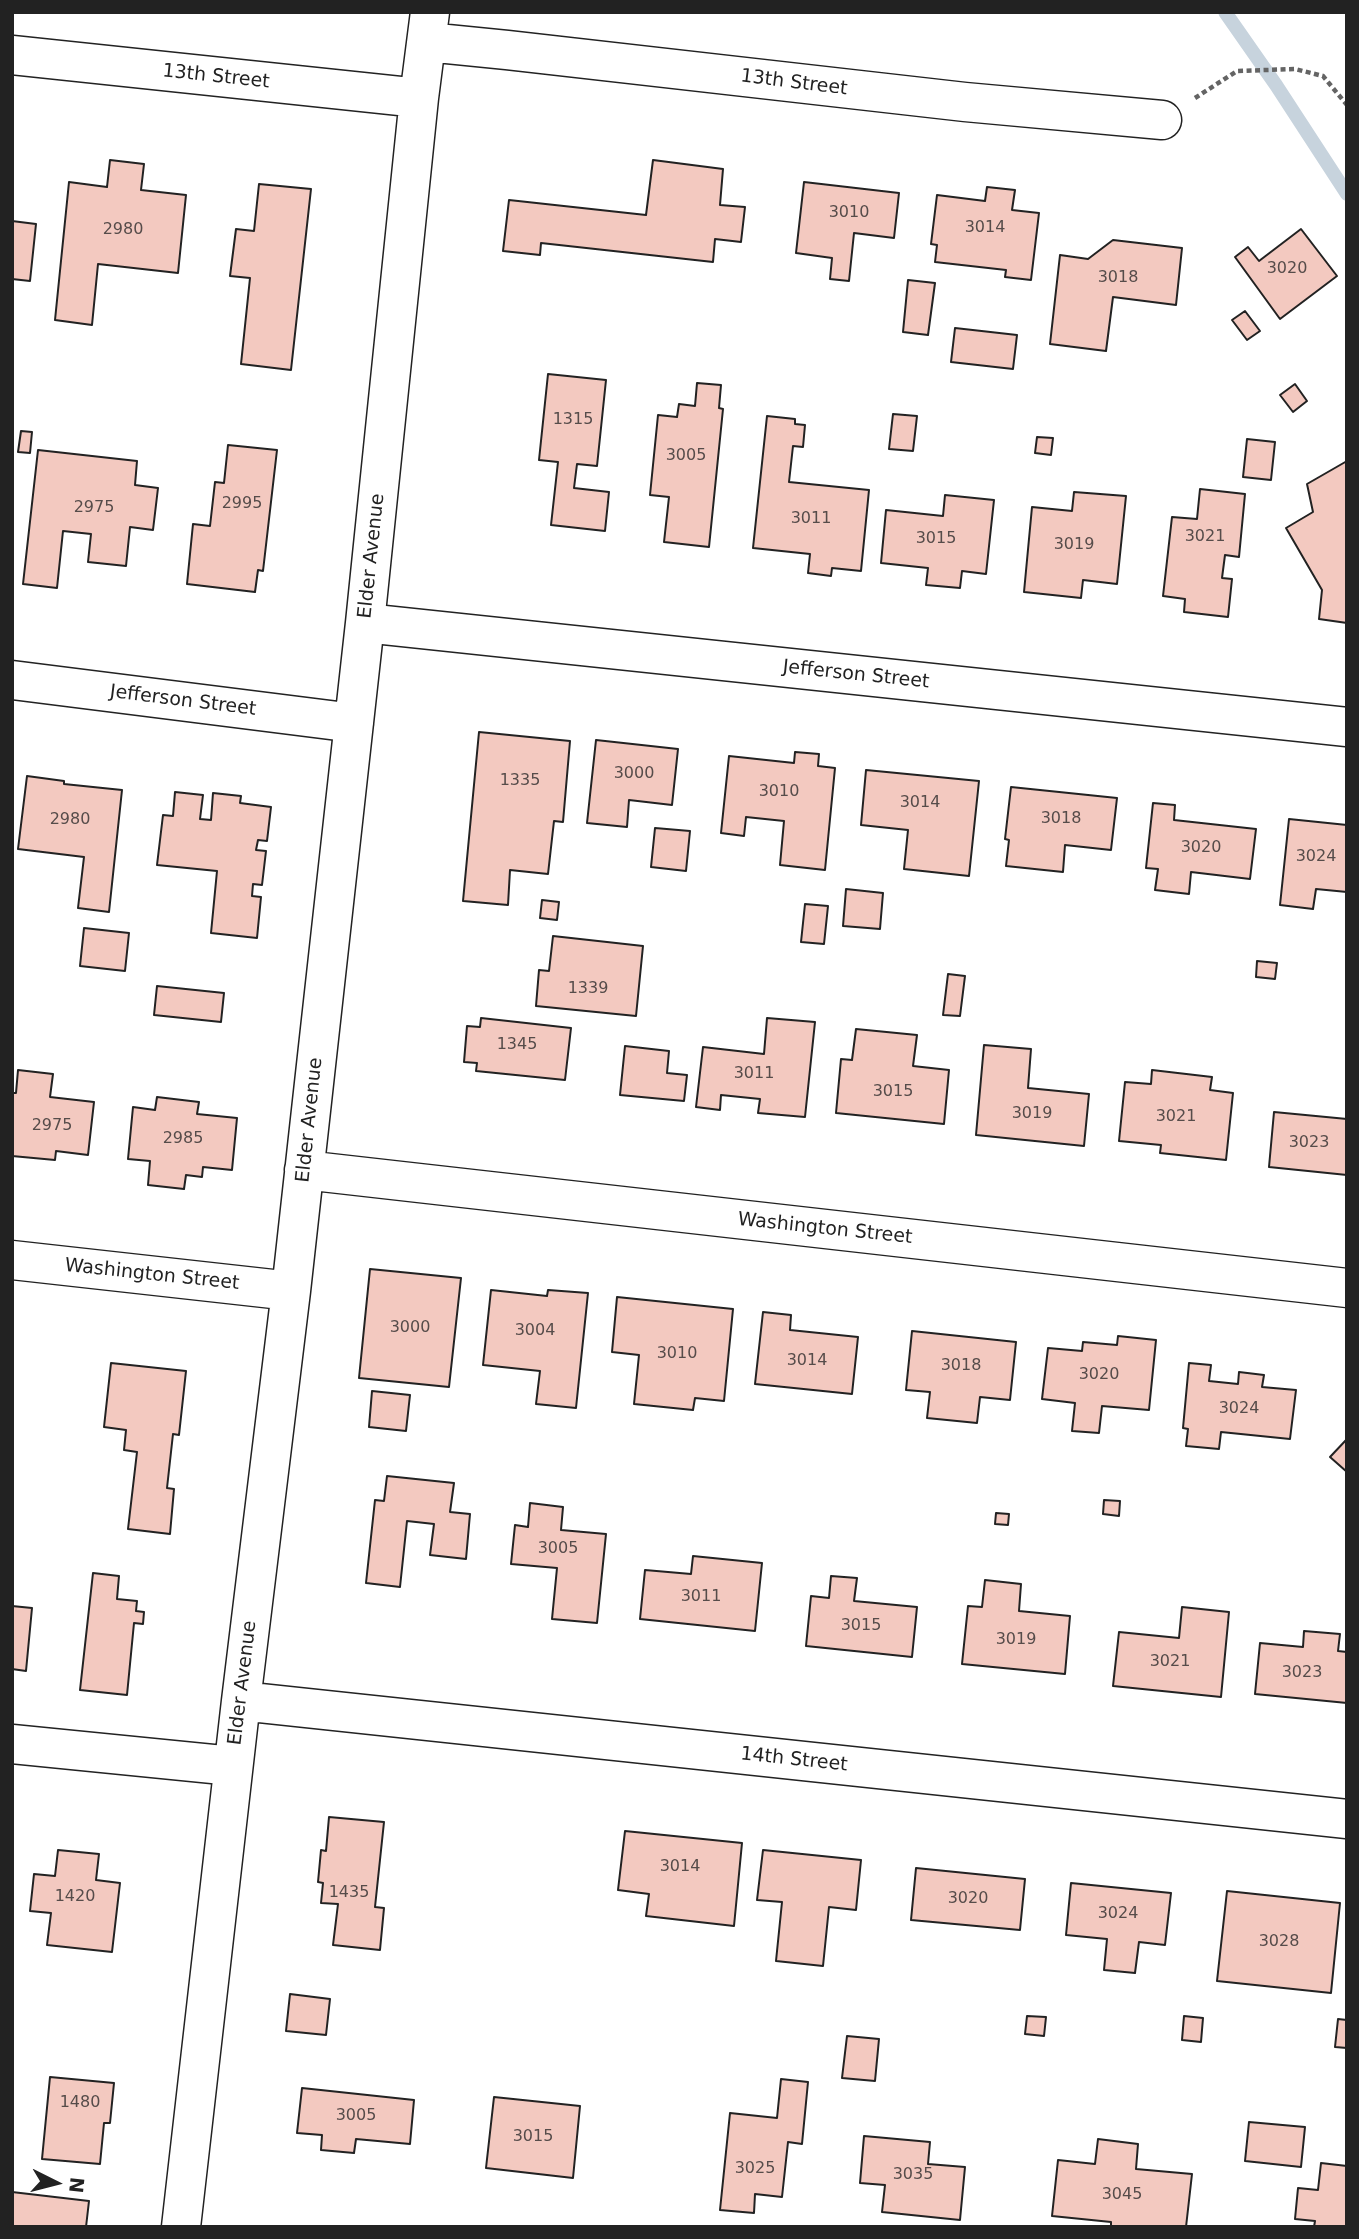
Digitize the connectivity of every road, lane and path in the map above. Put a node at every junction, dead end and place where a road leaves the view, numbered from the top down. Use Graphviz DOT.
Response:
graph roads {
  1 [pos="429,27"];
  2 [pos="12,55"];
  3 [pos="1237,71"];
  4 [pos="419,98"];
  5 [pos="1347,105"];
  6 [pos="1162,120"];
  7 [pos="365,623"];
  8 [pos="12,680"];
  9 [pos="354,723"];
  10 [pos="1347,727"];
  11 [pos="304,1170"];
  12 [pos="12,1260"];
  13 [pos="1347,1288"];
  14 [pos="291,1291"];
  15 [pos="241,1701"];
  16 [pos="12,1744"];
  17 [pos="233,1766"];
  18 [pos="1347,1819"];
  19 [pos="181,2227"];
  1 -- 4 [label="street, Elder Avenue"];
  1 -- 6 [label="street, 13th Street"];
  2 -- 4 [label="street, 13th Street"];
  3 -- 5 [label="path"];
  4 -- 7 [label="street, Elder Avenue"];
  7 -- 9 [label="street, Elder Avenue"];
  7 -- 10 [label="street, Jefferson Street"];
  8 -- 9 [label="street, Jefferson Street"];
  9 -- 11 [label="street, Elder Avenue"];
  11 -- 13 [label="street, Washington Street"];
  11 -- 14 [label="street, Elder Avenue"];
  12 -- 14 [label="street, Washington Street"];
  14 -- 15 [label="street, Elder Avenue"];
  15 -- 17 [label="street, Elder Avenue"];
  15 -- 18 [label="street, 14th Street"];
  16 -- 17 [label="street"];
  17 -- 19 [label="street, Elder Avenue"];
}
